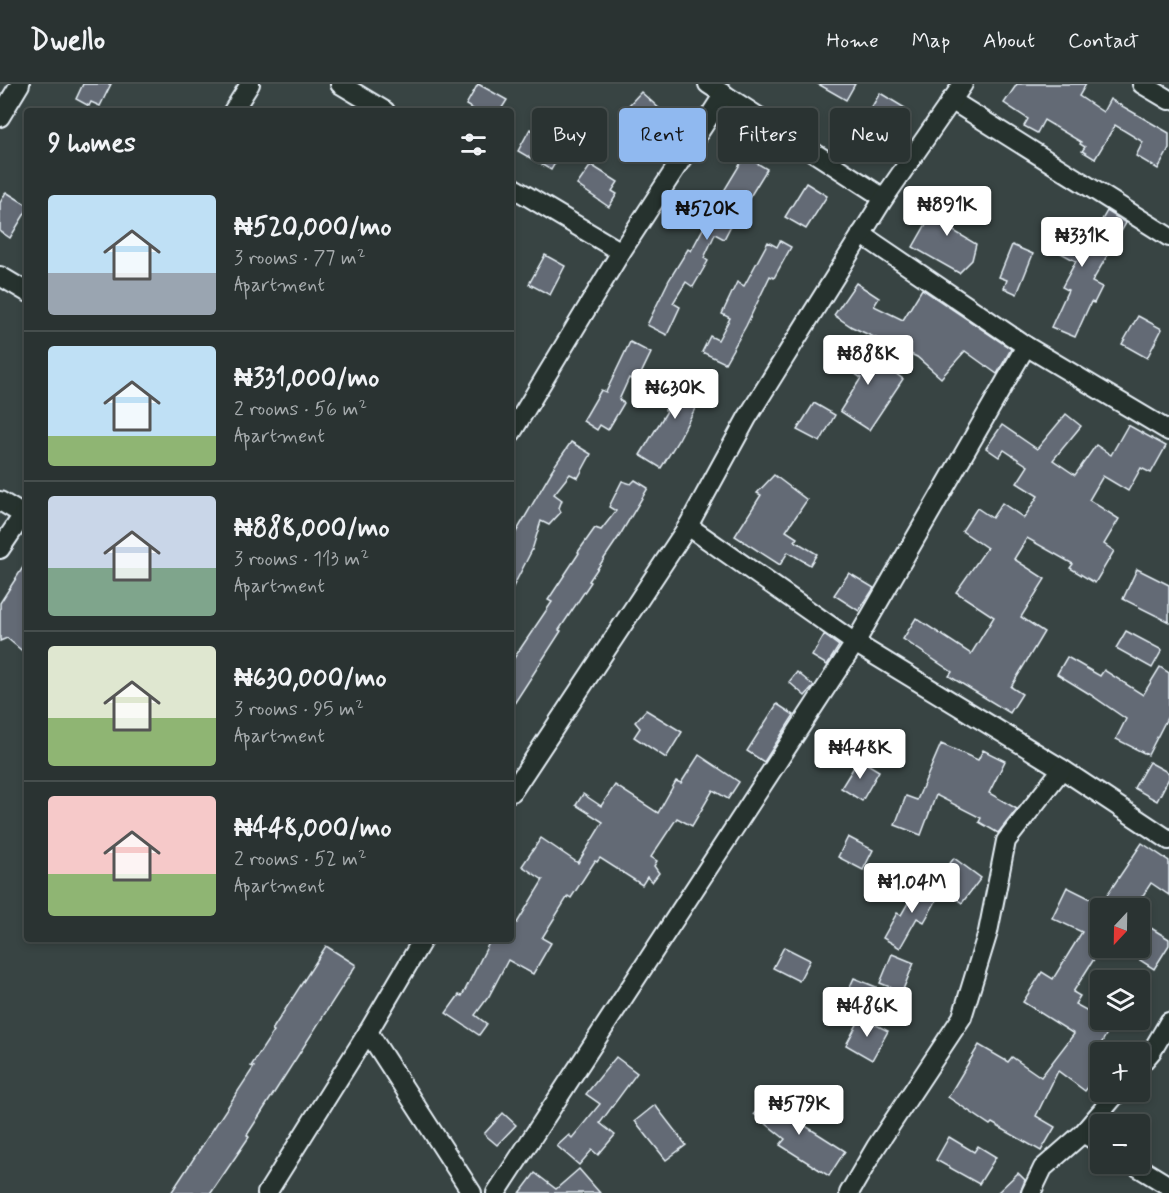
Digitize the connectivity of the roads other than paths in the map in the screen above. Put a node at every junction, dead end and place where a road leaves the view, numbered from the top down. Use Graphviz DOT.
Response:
graph roads {
  1 [pos="20,84"];
  2 [pos="250,84"];
  3 [pos="340,84"];
  4 [pos="708,84"];
  5 [pos="963,84"];
  6 [pos="1142,84"];
  7 [pos="724,94"];
  8 [pos="951,100"];
  9 [pos="1169,100"];
  10 [pos="235,108"];
  11 [pos="380,108"];
  12 [pos="0,117"];
  13 [pos="514,188"];
  14 [pos="884,198"];
  15 [pos="861,234"];
  16 [pos="1169,237"];
  17 [pos="621,252"];
  18 [pos="0,276"];
  19 [pos="24,290"];
  20 [pos="1026,346"];
  21 [pos="514,429"];
  22 [pos="1169,431"];
  23 [pos="0,501"];
  24 [pos="24,515"];
  25 [pos="24,517"];
  26 [pos="688,525"];
  27 [pos="0,549"];
  28 [pos="855,643"];
  29 [pos="1062,770"];
  30 [pos="514,789"];
  31 [pos="1169,840"];
  32 [pos="421,942"];
  33 [pos="1169,1022"];
  34 [pos="368,1032"];
  35 [pos="1150,1053"];
  36 [pos="1109,1102"];
  37 [pos="1083,1133"];
  38 [pos="1090,1137"];
  39 [pos="1150,1174"];
  40 [pos="1169,1186"];
  41 [pos="267,1193"];
  42 [pos="472,1193"];
  43 [pos="496,1193"];
  44 [pos="849,1193"];
  45 [pos="1031,1193"];
  1 -- 12 [label="street"];
  2 -- 10 [label="street"];
  3 -- 11 [label="street"];
  4 -- 7 [label="street"];
  5 -- 8 [label="street"];
  6 -- 9 [label="street"];
  7 -- 14 [label="street"];
  7 -- 17 [label="street"];
  8 -- 14 [label="street"];
  8 -- 16 [label="street"];
  13 -- 17 [label="street"];
  14 -- 15 [label="street"];
  15 -- 20 [label="street"];
  15 -- 26 [label="street"];
  17 -- 21 [label="street"];
  18 -- 19 [label="street"];
  20 -- 22 [label="street"];
  20 -- 28 [label="street"];
  23 -- 24 [label="street"];
  25 -- 27 [label="street"];
  26 -- 28 [label="street"];
  26 -- 30 [label="street"];
  28 -- 29 [label="street"];
  28 -- 43 [label="street"];
  29 -- 31 [label="street"];
  29 -- 44 [label="street"];
  32 -- 34 [label="street"];
  33 -- 35 [label="street"];
  34 -- 41 [label="street"];
  34 -- 42 [label="street"];
  36 -- 37 [label="street"];
  37 -- 38 [label="street"];
  37 -- 45 [label="street"];
  39 -- 40 [label="street"];
}
